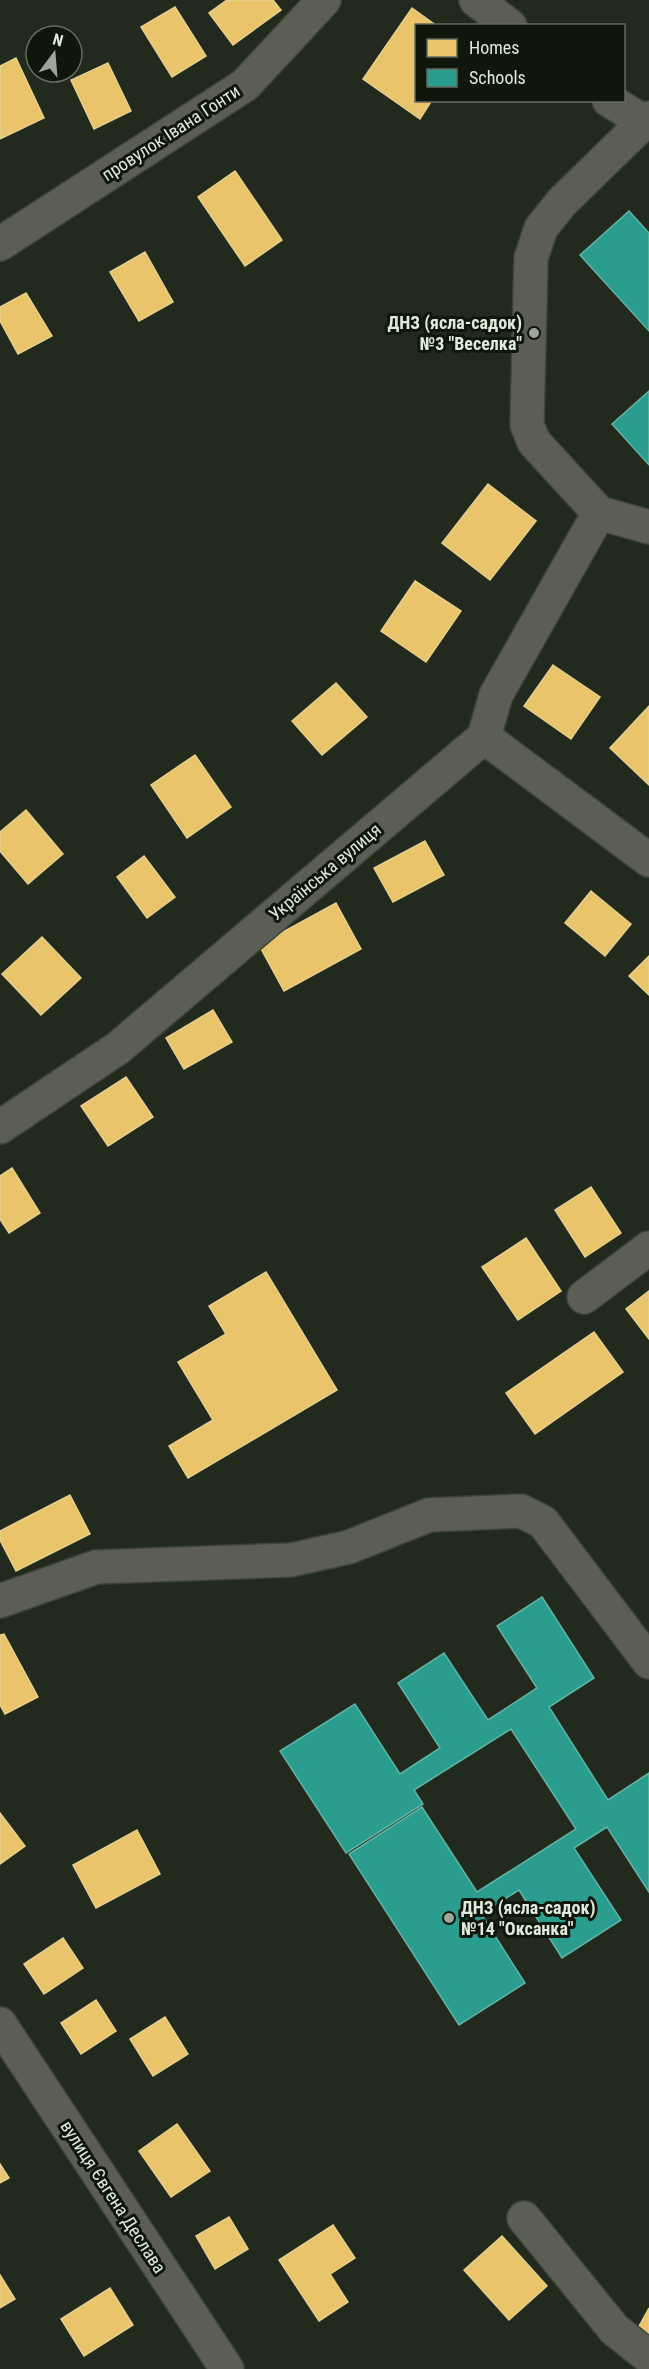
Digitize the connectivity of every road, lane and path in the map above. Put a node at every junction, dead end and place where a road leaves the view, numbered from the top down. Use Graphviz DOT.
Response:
graph roads {
  1 [pos="324,0"];
  2 [pos="476,0"];
  3 [pos="507,24"];
  4 [pos="613,102"];
  5 [pos="646,120"];
  6 [pos="0,244"];
  7 [pos="599,513"];
  8 [pos="649,527"];
  9 [pos="484,737"];
  10 [pos="649,860"];
  11 [pos="0,1126"];
  12 [pos="649,1248"];
  13 [pos="584,1298"];
  14 [pos="0,1601"];
  15 [pos="649,1662"];
  16 [pos="0,2024"];
  17 [pos="524,2218"];
  18 [pos="649,2357"];
  19 [pos="227,2369"];
  1 -- 6 [label="street, провулок Івана Гонти"];
  2 -- 3 [label="street"];
  4 -- 5 [label="street"];
  5 -- 7 [label="street"];
  7 -- 8 [label="street"];
  7 -- 9 [label="street"];
  9 -- 10 [label="street"];
  9 -- 11 [label="street, Українська вулиця"];
  12 -- 13 [label="street"];
  14 -- 15 [label="street"];
  16 -- 19 [label="street, вулиця Євгена Деслава"];
  17 -- 18 [label="street"];
}
